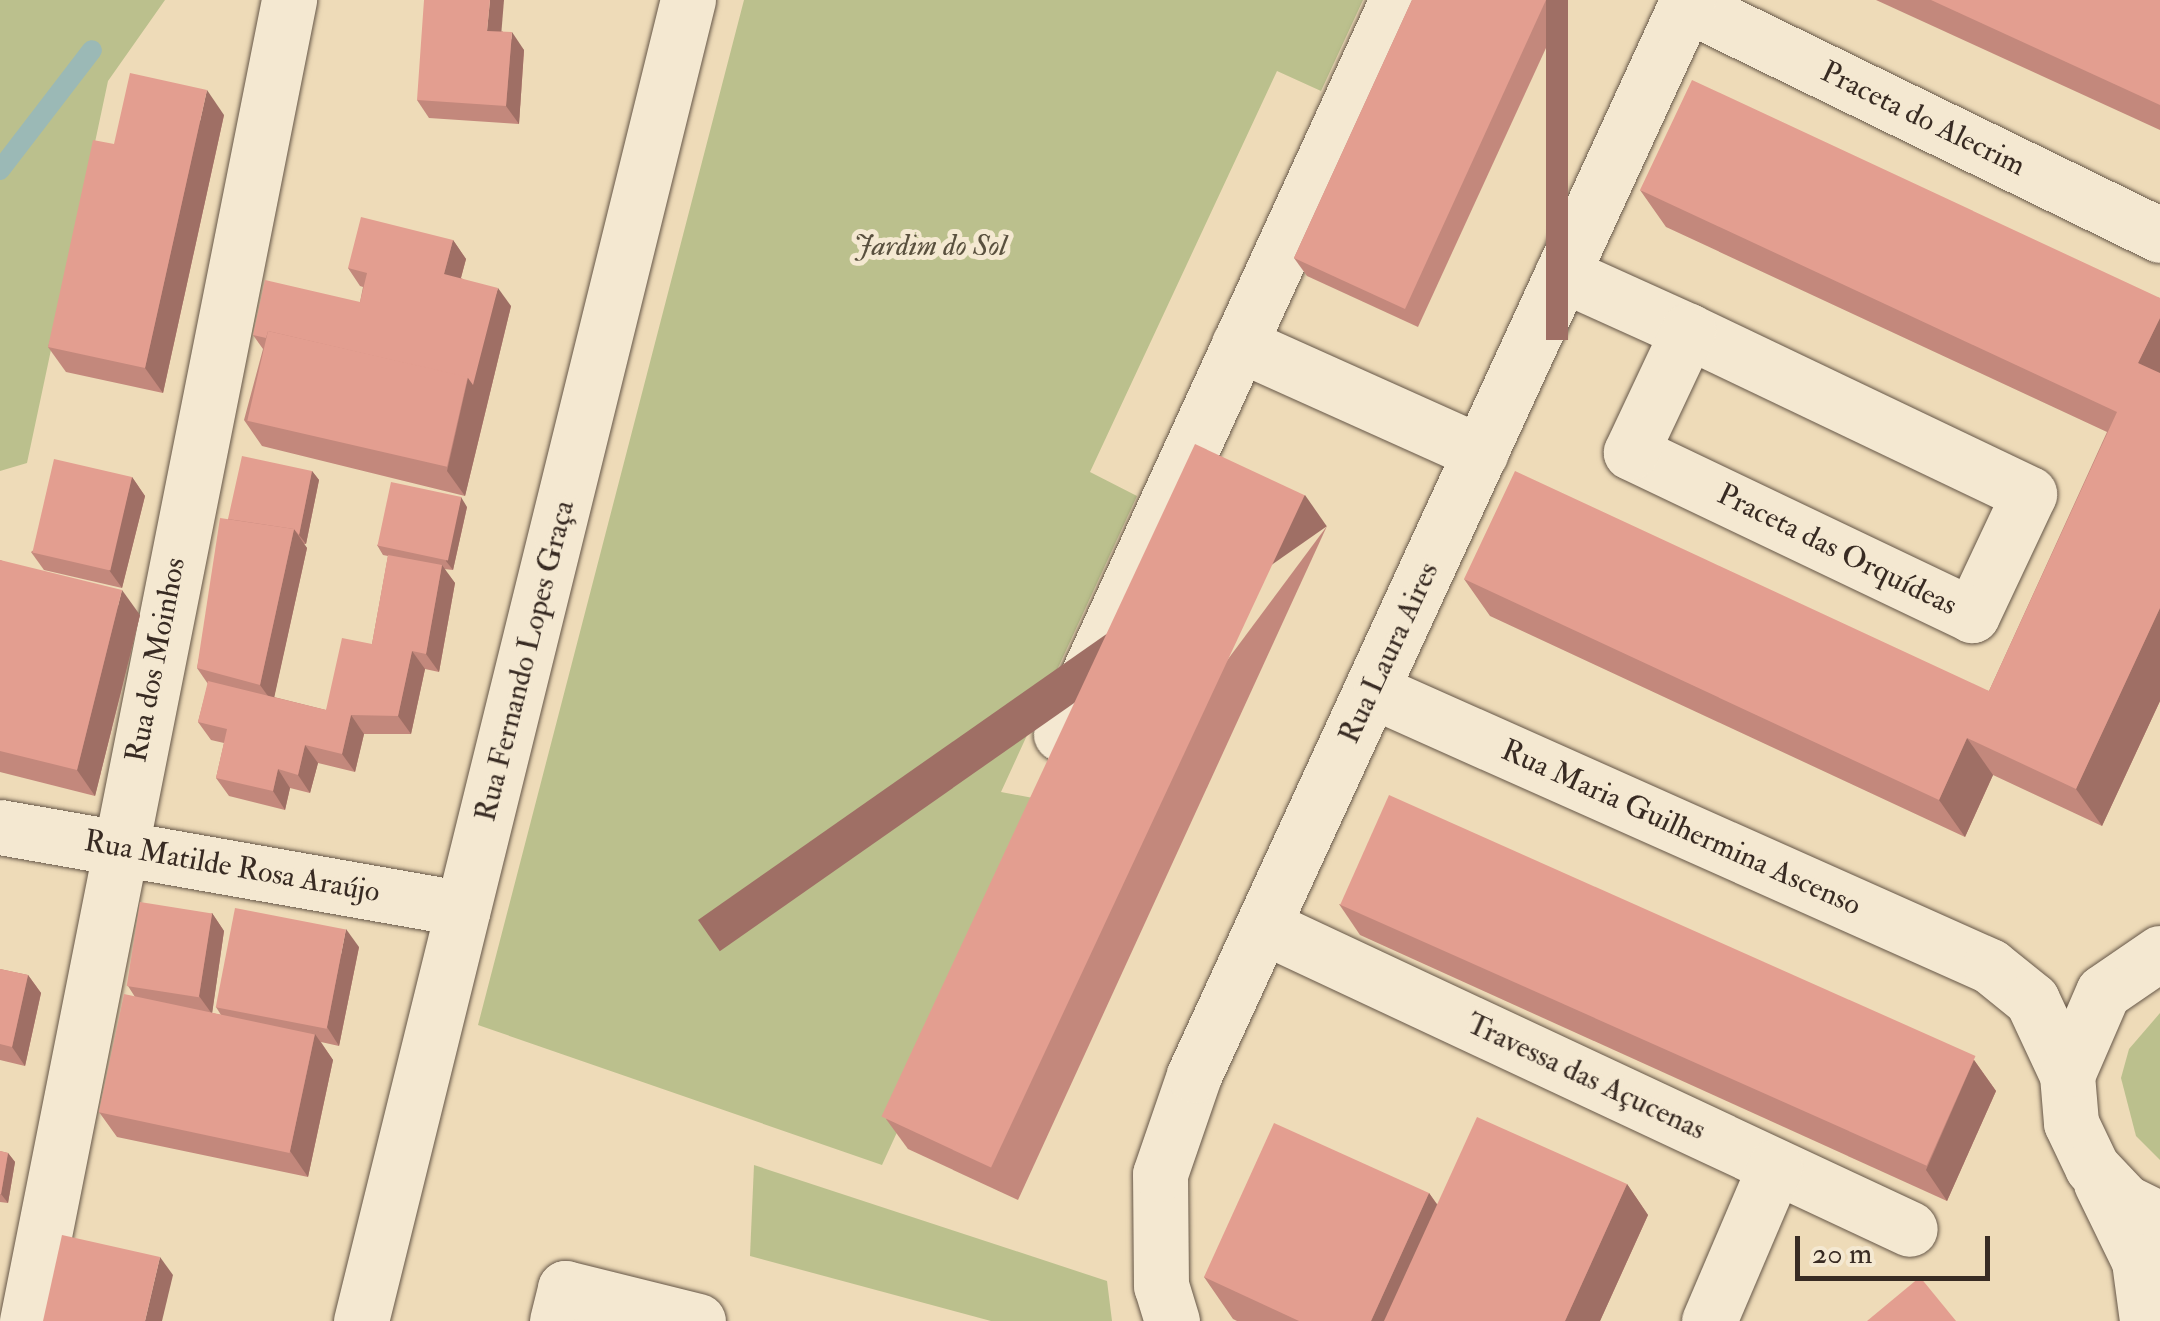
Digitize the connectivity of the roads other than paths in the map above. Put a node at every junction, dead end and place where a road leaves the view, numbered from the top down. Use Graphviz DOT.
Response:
graph roads {
  1 [pos="288,0"];
  2 [pos="688,0"];
  3 [pos="1398,0"];
  4 [pos="1687,2"];
  5 [pos="2160,235"];
  6 [pos="1562,274"];
  7 [pos="1688,331"];
  8 [pos="1239,344"];
  9 [pos="1480,453"];
  10 [pos="1371,690"];
  11 [pos="1061,734"];
  12 [pos="0,827"];
  13 [pos="119,846"];
  14 [pos="463,909"];
  15 [pos="1263,926"];
  16 [pos="2147,959"];
  17 [pos="1990,966"];
  18 [pos="2067,1075"];
  19 [pos="1775,1166"];
  20 [pos="2092,1167"];
  21 [pos="2160,1219"];
  22 [pos="1910,1229"];
  23 [pos="2160,1300"];
  24 [pos="27,1321"];
  25 [pos="361,1321"];
  26 [pos="557,1321"];
  27 [pos="698,1321"];
  28 [pos="1172,1321"];
  29 [pos="1709,1321"];
  30 [pos="2147,1321"];
  1 -- 13 [label="street, Rua dos Moinhos"];
  2 -- 14 [label="street, Rua Fernando Lopes Graça"];
  3 -- 8 [label="street"];
  4 -- 5 [label="street, Praceta do Alecrim"];
  4 -- 6 [label="street, Rua Laura Aires"];
  6 -- 7 [label="street, Praceta das Orquídeas"];
  6 -- 9 [label="street, Rua Laura Aires"];
  7 -- 7 [label="street, Praceta das Orquídeas"];
  8 -- 9 [label="street"];
  8 -- 11 [label="street"];
  9 -- 10 [label="street, Rua Laura Aires"];
  10 -- 15 [label="street, Rua Laura Aires"];
  10 -- 17 [label="street, Rua Maria Guilhermina Ascenso"];
  12 -- 13 [label="street, Rua Matilde Rosa Araújo"];
  13 -- 14 [label="street, Rua Matilde Rosa Araújo"];
  13 -- 24 [label="street, Rua dos Moinhos"];
  14 -- 25 [label="street, Rua Fernando Lopes Graça"];
  15 -- 19 [label="street, Travessa das Açucenas"];
  15 -- 28 [label="street, Rua Laura Aires"];
  16 -- 17 [label="street, Rua Maria Guilhermina Ascenso"];
  16 -- 18 [label="street"];
  17 -- 18 [label="street, Rua Maria Guilhermina Ascenso"];
  18 -- 20 [label="street"];
  19 -- 22 [label="street, Travessa das Açucenas"];
  19 -- 29 [label="street"];
  20 -- 21 [label="street"];
  20 -- 30 [label="street"];
  23 -- 30 [label="street"];
  26 -- 27 [label="street"];
}
